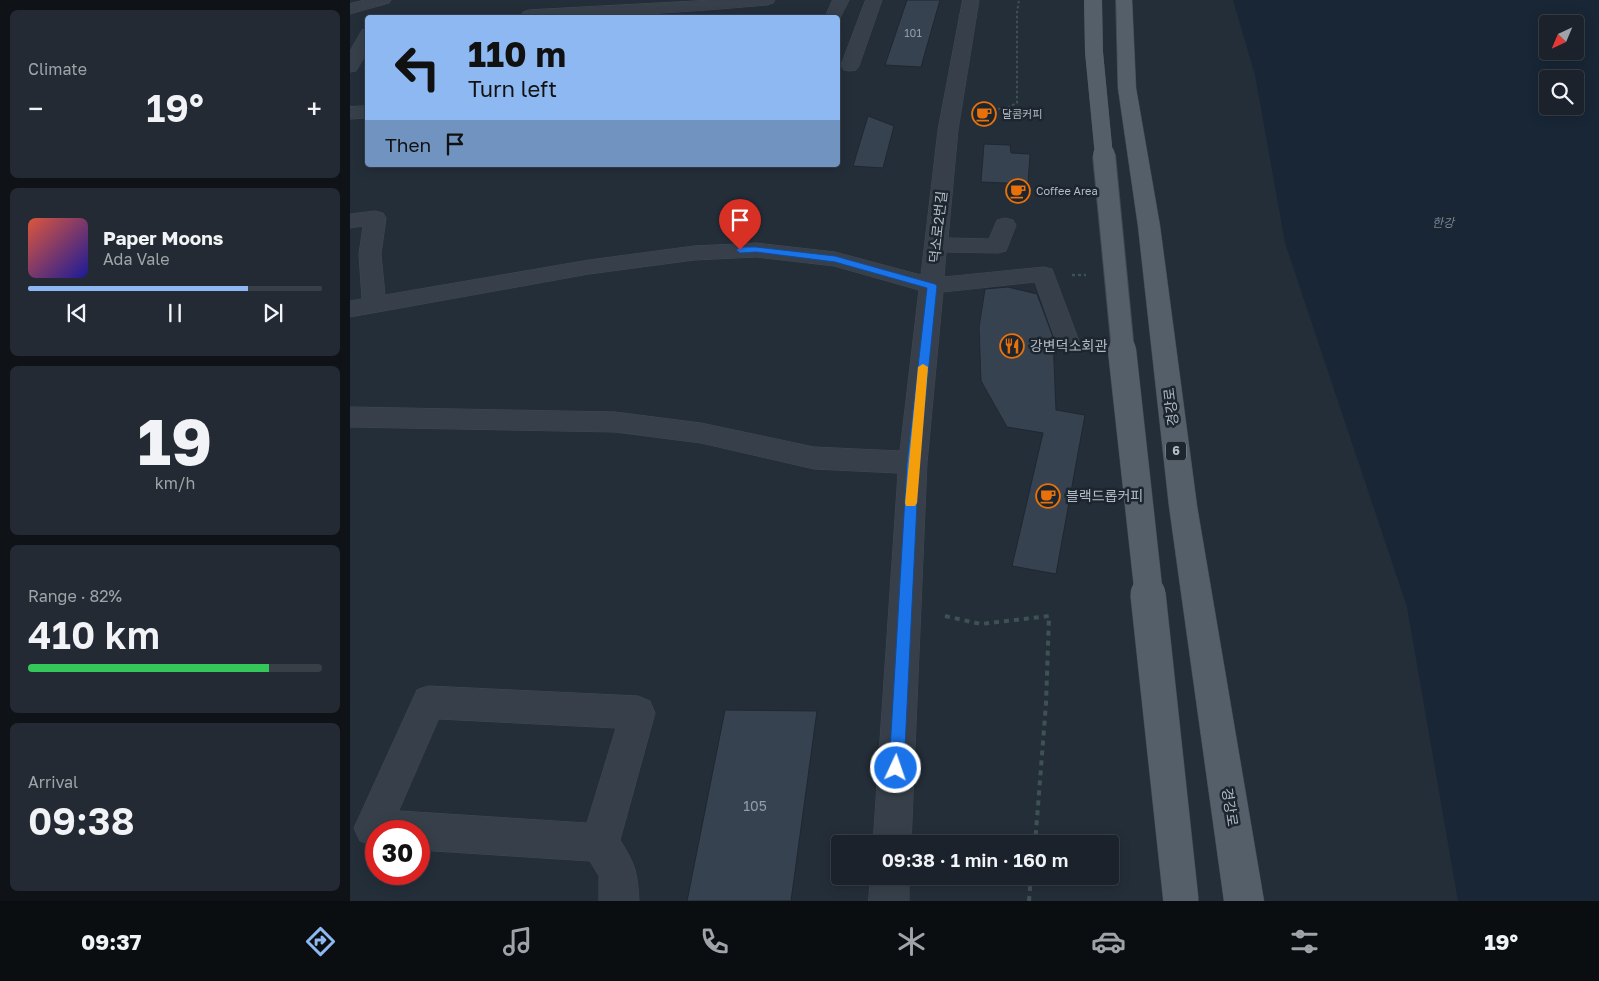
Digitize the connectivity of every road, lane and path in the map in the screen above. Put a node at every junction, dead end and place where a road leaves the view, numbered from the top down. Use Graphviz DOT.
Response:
graph roads {
  1 [pos="384,0"];
  2 [pos="767,0"];
  3 [pos="841,0"];
  4 [pos="874,0"];
  5 [pos="971,0"];
  6 [pos="1019,0"];
  7 [pos="1093,0"];
  8 [pos="1124,0"];
  9 [pos="688,8"];
  10 [pos="350,9"];
  11 [pos="377,15"];
  12 [pos="529,15"];
  13 [pos="834,15"];
  14 [pos="365,40"];
  15 [pos="850,66"];
  16 [pos="350,67"];
  17 [pos="365,99"];
  18 [pos="350,100"];
  19 [pos="975,108"];
  20 [pos="365,112"];
  21 [pos="350,113"];
  22 [pos="350,221"];
  23 [pos="1005,226"];
  24 [pos="936,245"];
  25 [pos="932,286"];
  26 [pos="374,304"];
  27 [pos="350,309"];
  28 [pos="1068,341"];
  29 [pos="350,417"];
  30 [pos="913,463"];
  31 [pos="945,616"];
  32 [pos="892,835"];
  33 [pos="1036,835"];
  34 [pos="600,843"];
  35 [pos="890,885"];
  36 [pos="1030,885"];
  37 [pos="619,901"];
  38 [pos="889,901"];
  39 [pos="1029,901"];
  40 [pos="1181,901"];
  41 [pos="1244,901"];
  1 -- 10 [label="street"];
  1 -- 11 [label="street"];
  2 -- 9 [label="street"];
  3 -- 13 [label="street"];
  4 -- 15 [label="street"];
  5 -- 24 [label="street, 덕소로2번길"];
  6 -- 19 [label="path"];
  7 -- 40 [label="main road, bridge"];
  8 -- 41 [label="main road, 경강로 / 6"];
  9 -- 12 [label="street"];
  14 -- 16 [label="street"];
  17 -- 18 [label="street"];
  20 -- 21 [label="street"];
  22 -- 26 [label="street"];
  23 -- 24 [label="street"];
  24 -- 25 [label="street, 덕소로2번길"];
  25 -- 26 [label="street"];
  25 -- 28 [label="street"];
  25 -- 30 [label="street, 덕소로2번길"];
  26 -- 27 [label="street"];
  29 -- 30 [label="street"];
  30 -- 32 [label="street, 덕소로2번길"];
  31 -- 33 [label="path"];
  34 -- 34 [label="street"];
  34 -- 37 [label="street"];
  35 -- 38 [label="street"];
  36 -- 39 [label="path"];
}
